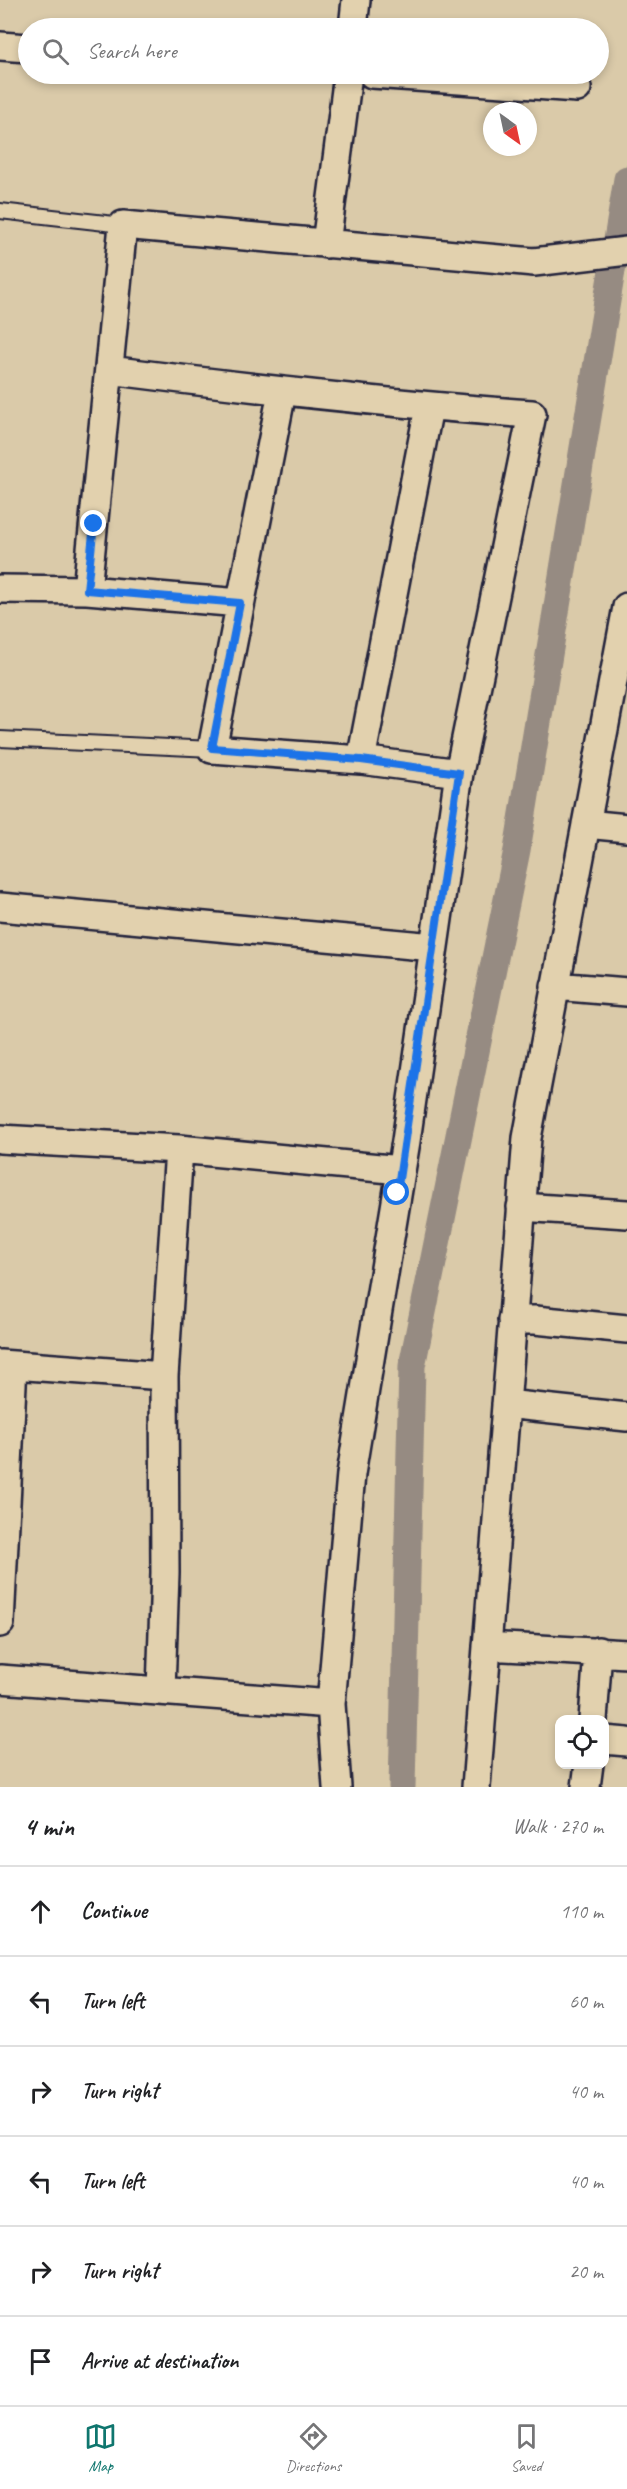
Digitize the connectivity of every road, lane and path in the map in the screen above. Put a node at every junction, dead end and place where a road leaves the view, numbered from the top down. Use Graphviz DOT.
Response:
graph roads {
  1 [pos="356,0"];
  2 [pos="354,18"];
  3 [pos="0,46"];
  4 [pos="18,47"];
  5 [pos="347,84"];
  6 [pos="518,84"];
  7 [pos="577,88"];
  8 [pos="0,210"];
  9 [pos="123,225"];
  10 [pos="326,244"];
  11 [pos="627,251"];
  12 [pos="109,370"];
  13 [pos="282,392"];
  14 [pos="429,407"];
  15 [pos="0,589"];
  16 [pos="87,590"];
  17 [pos="240,603"];
  18 [pos="627,607"];
  19 [pos="616,722"];
  20 [pos="0,739"];
  21 [pos="212,748"];
  22 [pos="361,760"];
  23 [pos="459,773"];
  24 [pos="586,824"];
  25 [pos="627,828"];
  26 [pos="0,906"];
  27 [pos="434,947"];
  28 [pos="555,986"];
  29 [pos="627,992"];
  30 [pos="0,1139"];
  31 [pos="179,1149"];
  32 [pos="401,1170"];
  33 [pos="521,1207"];
  34 [pos="627,1214"];
  35 [pos="512,1320"];
  36 [pos="627,1329"];
  37 [pos="6,1365"];
  38 [pos="164,1376"];
  39 [pos="506,1404"];
  40 [pos="627,1417"];
  41 [pos="0,1623"];
  42 [pos="487,1646"];
  43 [pos="598,1651"];
  44 [pos="627,1654"];
  45 [pos="0,1679"];
  46 [pos="161,1690"];
  47 [pos="331,1704"];
  48 [pos="593,1715"];
  49 [pos="609,1740"];
  50 [pos="627,1742"];
  51 [pos="588,1769"];
  52 [pos="337,1787"];
  53 [pos="476,1787"];
  54 [pos="586,1787"];
  1 -- 2 [label="street"];
  3 -- 4 [label="street"];
  5 -- 10 [label="street"];
  6 -- 7 [label="street"];
  8 -- 9 [label="lane"];
  9 -- 10 [label="street"];
  9 -- 12 [label="street"];
  10 -- 11 [label="street"];
  12 -- 13 [label="street"];
  12 -- 16 [label="street"];
  13 -- 14 [label="street"];
  13 -- 17 [label="street"];
  14 -- 22 [label="street"];
  14 -- 23 [label="street"];
  15 -- 16 [label="street"];
  16 -- 17 [label="street"];
  17 -- 21 [label="street"];
  18 -- 19 [label="street"];
  19 -- 24 [label="street"];
  20 -- 21 [label="lane"];
  21 -- 22 [label="street"];
  22 -- 23 [label="street"];
  23 -- 27 [label="street"];
  24 -- 25 [label="street"];
  24 -- 28 [label="street"];
  26 -- 27 [label="street"];
  27 -- 32 [label="street"];
  28 -- 29 [label="street"];
  28 -- 33 [label="street"];
  30 -- 31 [label="street"];
  31 -- 32 [label="street"];
  31 -- 38 [label="street"];
  32 -- 47 [label="street"];
  33 -- 34 [label="street"];
  33 -- 35 [label="street"];
  35 -- 36 [label="street"];
  35 -- 39 [label="street"];
  37 -- 38 [label="street"];
  37 -- 41 [label="street"];
  38 -- 46 [label="street"];
  39 -- 40 [label="street"];
  39 -- 42 [label="street"];
  42 -- 43 [label="street"];
  42 -- 53 [label="street"];
  43 -- 44 [label="street"];
  43 -- 48 [label="street"];
  45 -- 46 [label="street"];
  46 -- 47 [label="street"];
  47 -- 52 [label="street"];
  49 -- 50 [label="street"];
  51 -- 54 [label="street"];
}
